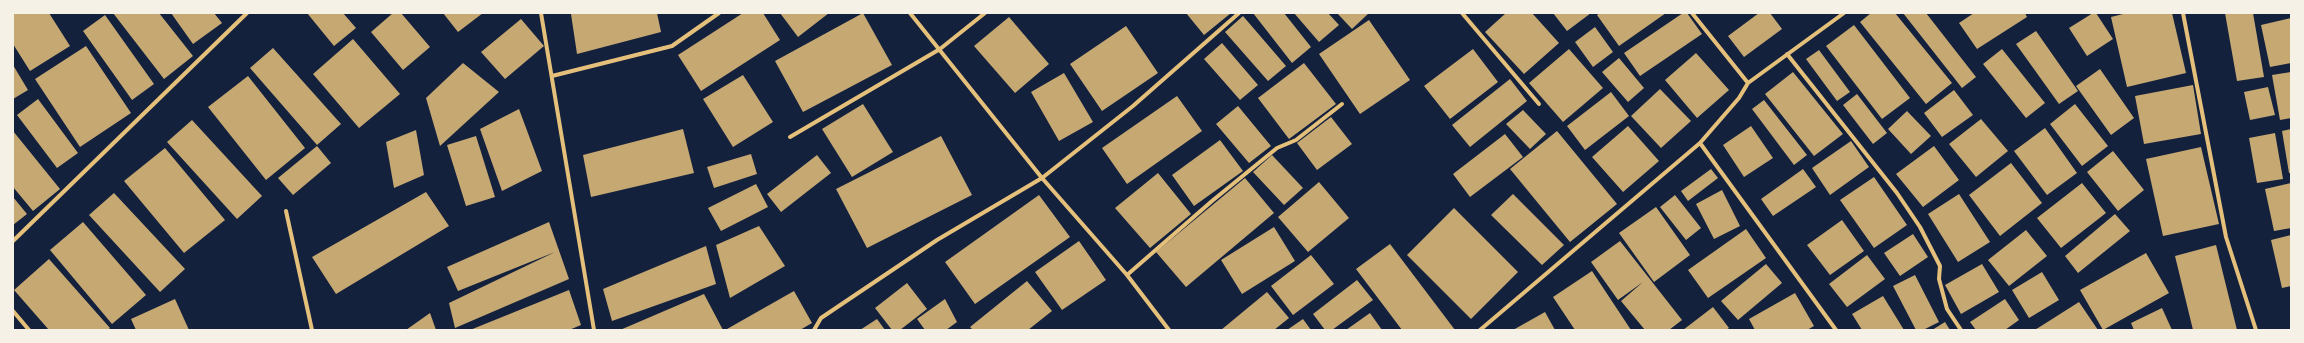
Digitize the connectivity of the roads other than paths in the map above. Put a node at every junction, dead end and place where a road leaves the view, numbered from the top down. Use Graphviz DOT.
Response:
graph roads {
  1 [pos="247,13"];
  2 [pos="541,13"];
  3 [pos="719,13"];
  4 [pos="910,13"];
  5 [pos="985,13"];
  6 [pos="1239,13"];
  7 [pos="1462,13"];
  8 [pos="1692,13"];
  9 [pos="1844,13"];
  10 [pos="2183,13"];
  11 [pos="940,50"];
  12 [pos="1787,54"];
  13 [pos="552,76"];
  14 [pos="1748,83"];
  15 [pos="1342,104"];
  16 [pos="1539,104"];
  17 [pos="790,137"];
  18 [pos="1700,143"];
  19 [pos="1042,178"];
  20 [pos="286,211"];
  21 [pos="13,241"];
  22 [pos="1127,275"];
  23 [pos="13,311"];
  24 [pos="29,330"];
  25 [pos="312,330"];
  26 [pos="594,330"];
  27 [pos="814,330"];
  28 [pos="1169,330"];
  29 [pos="1480,330"];
  30 [pos="1836,330"];
  31 [pos="1961,330"];
  32 [pos="2256,330"];
  1 -- 21 [label="street"];
  2 -- 13 [label="street"];
  3 -- 13 [label="street"];
  4 -- 11 [label="street"];
  5 -- 11 [label="street"];
  6 -- 19 [label="street"];
  7 -- 16 [label="street"];
  8 -- 14 [label="street"];
  9 -- 12 [label="street"];
  10 -- 32 [label="street"];
  11 -- 17 [label="street"];
  11 -- 19 [label="street"];
  12 -- 14 [label="street"];
  12 -- 31 [label="street"];
  13 -- 26 [label="street"];
  14 -- 18 [label="street"];
  15 -- 22 [label="street"];
  18 -- 29 [label="street"];
  18 -- 30 [label="street"];
  19 -- 22 [label="street"];
  19 -- 27 [label="street"];
  20 -- 25 [label="street"];
  22 -- 28 [label="street"];
  23 -- 24 [label="street"];
}
